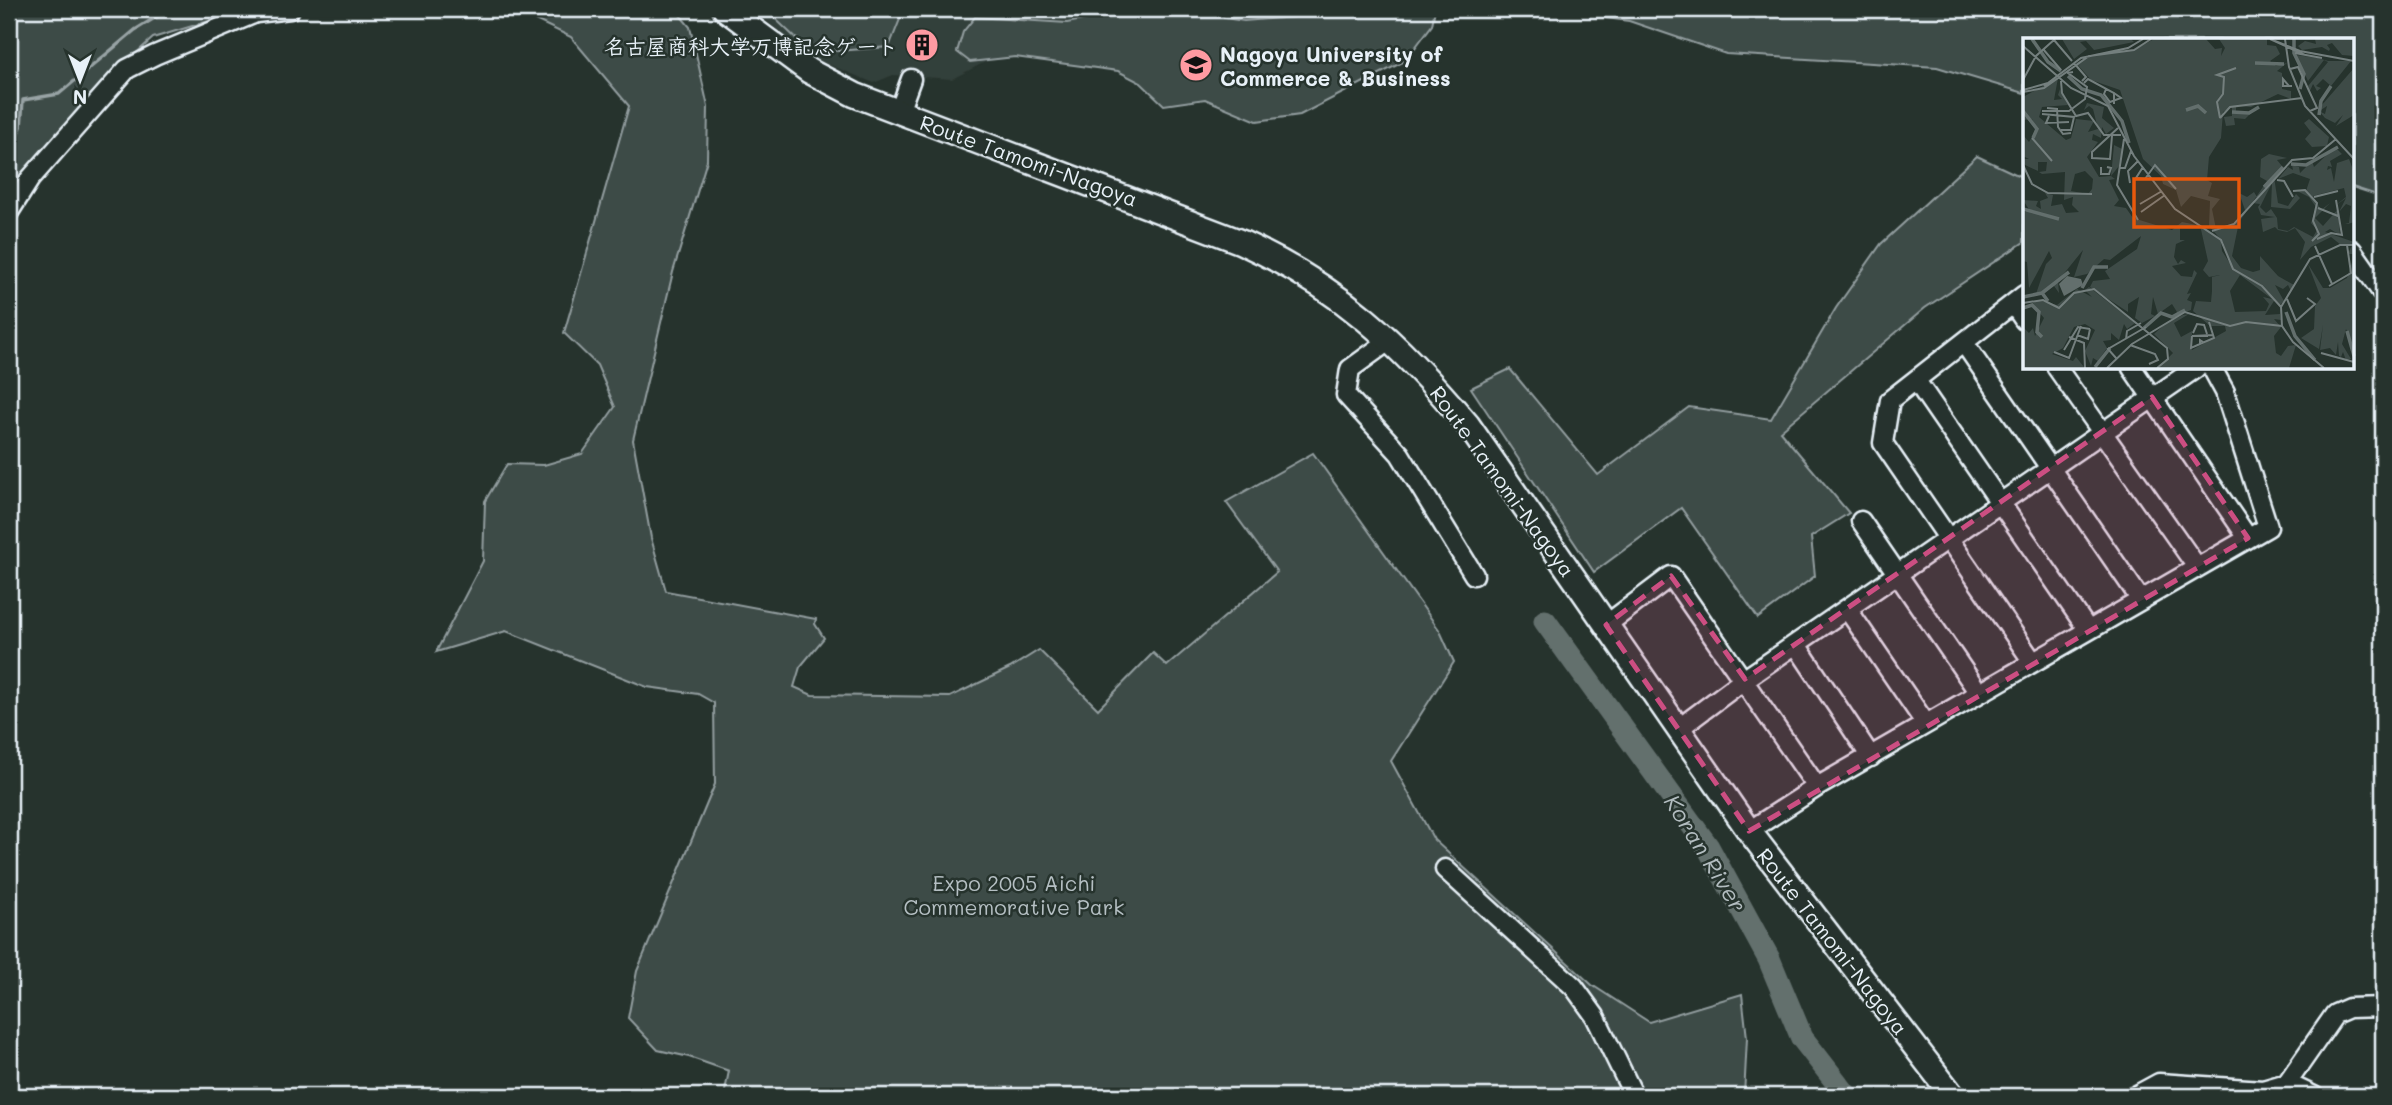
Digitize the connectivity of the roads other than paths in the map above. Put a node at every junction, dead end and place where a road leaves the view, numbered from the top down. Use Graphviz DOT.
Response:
graph roads {
  1 [pos="290,9"];
  2 [pos="724,9"];
  3 [pos="911,79"];
  4 [pos="899,112"];
  5 [pos="9,212"];
  6 [pos="2354,253"];
  7 [pos="2383,294"];
  8 [pos="2019,299"];
  9 [pos="1390,340"];
  10 [pos="1965,343"];
  11 [pos="2058,369"];
  12 [pos="2133,369"];
  13 [pos="2194,369"];
  14 [pos="2213,369"];
  15 [pos="1916,382"];
  16 [pos="2152,397"];
  17 [pos="2103,433"];
  18 [pos="2051,470"];
  19 [pos="2001,503"];
  20 [pos="1861,521"];
  21 [pos="2248,538"];
  22 [pos="1950,540"];
  23 [pos="2197,567"];
  24 [pos="1899,574"];
  25 [pos="1474,575"];
  26 [pos="2141,600"];
  27 [pos="1848,610"];
  28 [pos="1606,625"];
  29 [pos="2088,630"];
  30 [pos="1797,646"];
  31 [pos="2033,662"];
  32 [pos="1745,680"];
  33 [pos="1979,693"];
  34 [pos="1926,724"];
  35 [pos="1678,729"];
  36 [pos="1871,757"];
  37 [pos="1817,787"];
  38 [pos="1749,831"];
  39 [pos="1445,869"];
  40 [pos="2383,1007"];
  41 [pos="2287,1083"];
  42 [pos="1634,1096"];
  43 [pos="1952,1096"];
  44 [pos="2136,1096"];
  45 [pos="2314,1096"];
  1 -- 5 [label="street"];
  2 -- 4 [label="main road, Route Tamomi-Nagoya"];
  3 -- 4 [label="street"];
  4 -- 9 [label="main road, Route Tamomi-Nagoya"];
  6 -- 7 [label="street"];
  8 -- 10 [label="street"];
  9 -- 25 [label="street"];
  9 -- 28 [label="main road, Route Tamomi-Nagoya"];
  10 -- 15 [label="street"];
  10 -- 18 [label="street"];
  11 -- 17 [label="street"];
  12 -- 16 [label="street"];
  13 -- 16 [label="street"];
  14 -- 21 [label="street"];
  15 -- 19 [label="street"];
  15 -- 22 [label="street"];
  16 -- 17 [label="street"];
  16 -- 21 [label="street"];
  17 -- 18 [label="street"];
  17 -- 23 [label="street"];
  18 -- 19 [label="street"];
  18 -- 26 [label="street"];
  19 -- 22 [label="street"];
  19 -- 29 [label="street"];
  20 -- 24 [label="street"];
  21 -- 23 [label="street"];
  22 -- 24 [label="street"];
  22 -- 31 [label="street"];
  23 -- 26 [label="street"];
  24 -- 27 [label="street"];
  24 -- 33 [label="street"];
  26 -- 29 [label="street"];
  27 -- 30 [label="street"];
  27 -- 34 [label="street"];
  28 -- 32 [label="street"];
  28 -- 35 [label="main road, Route Tamomi-Nagoya"];
  29 -- 31 [label="street"];
  30 -- 32 [label="street"];
  30 -- 36 [label="street"];
  31 -- 33 [label="street"];
  32 -- 35 [label="street"];
  32 -- 37 [label="street"];
  33 -- 34 [label="street"];
  34 -- 36 [label="street"];
  35 -- 38 [label="main road, Route Tamomi-Nagoya"];
  36 -- 37 [label="street"];
  37 -- 38 [label="street"];
  38 -- 43 [label="main road, Route Tamomi-Nagoya"];
  39 -- 42 [label="street"];
  40 -- 41 [label="street"];
  41 -- 44 [label="street"];
  41 -- 45 [label="street"];
}
